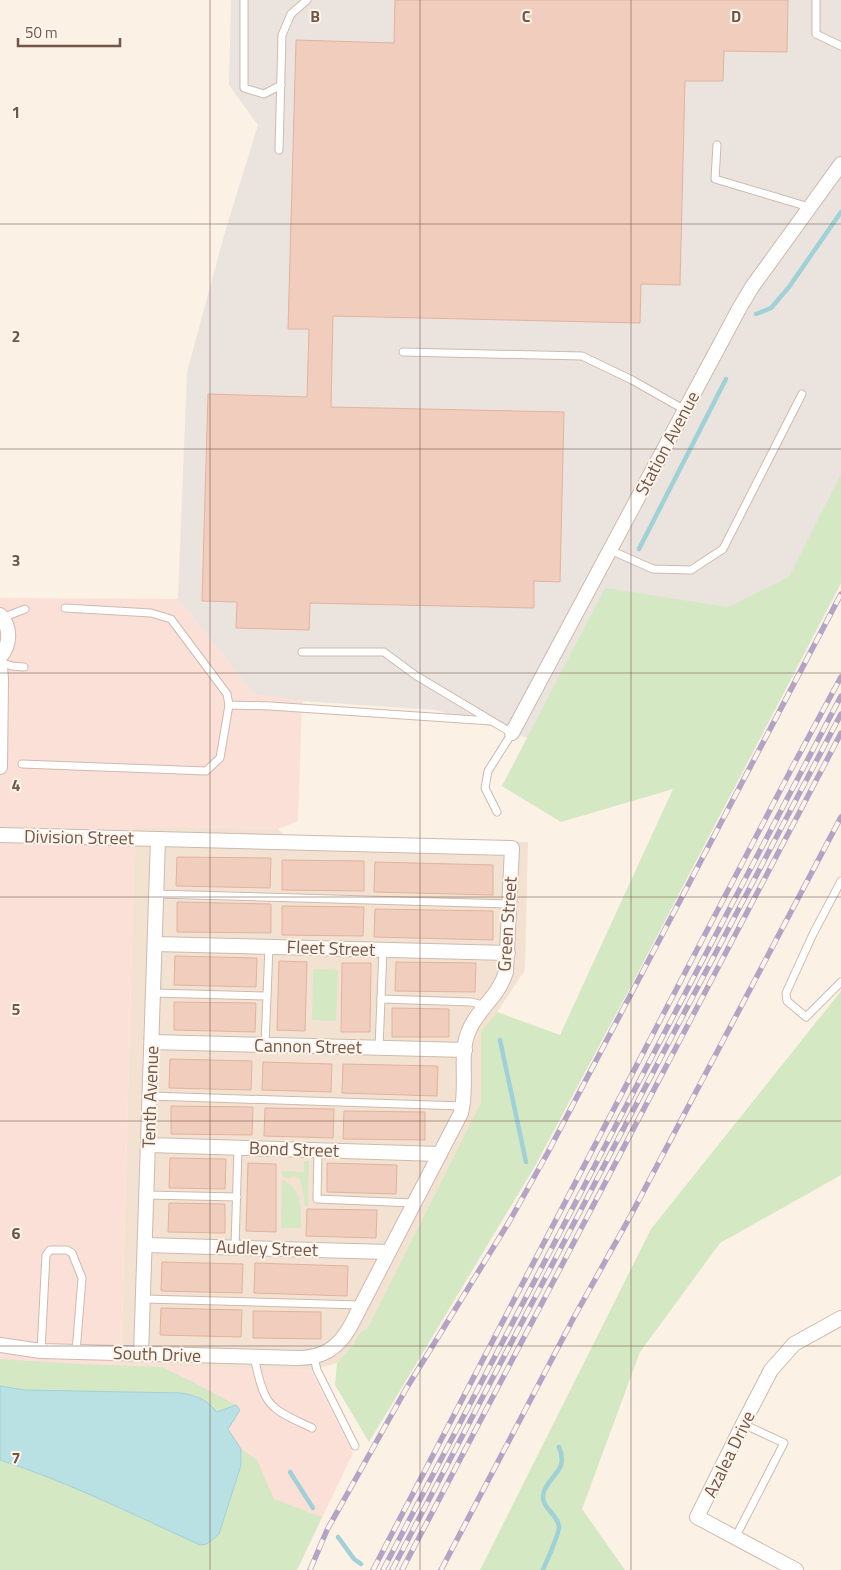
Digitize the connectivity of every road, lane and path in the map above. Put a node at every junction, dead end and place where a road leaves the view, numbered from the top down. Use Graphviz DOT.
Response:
graph roads {
  1 [pos="244,0"];
  2 [pos="307,0"];
  3 [pos="816,0"];
  4 [pos="841,46"];
  5 [pos="281,85"];
  6 [pos="717,145"];
  7 [pos="279,150"];
  8 [pos="841,164"];
  9 [pos="810,207"];
  10 [pos="403,352"];
  11 [pos="802,394"];
  12 [pos="685,410"];
  13 [pos="610,550"];
  14 [pos="65,608"];
  15 [pos="25,609"];
  16 [pos="1,616"];
  17 [pos="302,652"];
  18 [pos="0,657"];
  19 [pos="0,662"];
  20 [pos="24,667"];
  21 [pos="0,668"];
  22 [pos="229,705"];
  23 [pos="491,721"];
  24 [pos="512,733"];
  25 [pos="22,764"];
  26 [pos="0,767"];
  27 [pos="497,812"];
  28 [pos="0,835"];
  29 [pos="158,839"];
  30 [pos="841,881"];
  31 [pos="156,894"];
  32 [pos="510,904"];
  33 [pos="155,944"];
  34 [pos="269,946"];
  35 [pos="383,949"];
  36 [pos="508,953"];
  37 [pos="841,982"];
  38 [pos="153,993"];
  39 [pos="267,996"];
  40 [pos="381,999"];
  41 [pos="487,1006"];
  42 [pos="152,1042"];
  43 [pos="265,1045"];
  44 [pos="379,1048"];
  45 [pos="465,1050"];
  46 [pos="150,1096"];
  47 [pos="463,1106"];
  48 [pos="148,1145"];
  49 [pos="238,1148"];
  50 [pos="318,1150"];
  51 [pos="440,1154"];
  52 [pos="147,1195"];
  53 [pos="237,1197"];
  54 [pos="414,1203"];
  55 [pos="145,1245"];
  56 [pos="235,1247"];
  57 [pos="388,1252"];
  58 [pos="144,1299"];
  59 [pos="361,1305"];
  60 [pos="841,1318"];
  61 [pos="0,1345"];
  62 [pos="41,1351"];
  63 [pos="76,1352"];
  64 [pos="142,1354"];
  65 [pos="254,1357"];
  66 [pos="314,1357"];
  67 [pos="743,1424"];
  68 [pos="312,1428"];
  69 [pos="355,1446"];
  70 [pos="735,1538"];
  71 [pos="796,1570"];
  1 -- 5 [label="lane"];
  2 -- 5 [label="lane"];
  3 -- 4 [label="lane"];
  5 -- 7 [label="lane"];
  6 -- 9 [label="lane"];
  8 -- 9 [label="street, Station Avenue"];
  9 -- 12 [label="street, Station Avenue"];
  10 -- 12 [label="lane"];
  11 -- 13 [label="lane"];
  12 -- 13 [label="street, Station Avenue"];
  13 -- 24 [label="street, Station Avenue"];
  14 -- 22 [label="lane"];
  15 -- 16 [label="lane"];
  16 -- 18 [label="street"];
  17 -- 23 [label="lane"];
  19 -- 20 [label="lane"];
  21 -- 26 [label="street"];
  22 -- 23 [label="lane"];
  22 -- 25 [label="lane"];
  23 -- 24 [label="lane"];
  24 -- 27 [label="lane"];
  28 -- 29 [label="street, Division Street"];
  29 -- 31 [label="street, Tenth Avenue"];
  29 -- 32 [label="street, Green Street"];
  30 -- 37 [label="lane"];
  31 -- 32 [label="lane"];
  31 -- 33 [label="street, Tenth Avenue"];
  32 -- 36 [label="street, Green Street"];
  33 -- 34 [label="street, Fleet Street"];
  33 -- 38 [label="street, Tenth Avenue"];
  34 -- 35 [label="street, Fleet Street"];
  34 -- 39 [label="lane"];
  35 -- 36 [label="street, Fleet Street"];
  35 -- 40 [label="lane"];
  36 -- 41 [label="street, Green Street"];
  38 -- 39 [label="lane"];
  38 -- 42 [label="street, Tenth Avenue"];
  39 -- 43 [label="lane"];
  40 -- 41 [label="lane"];
  40 -- 44 [label="lane"];
  41 -- 45 [label="street, Green Street"];
  42 -- 43 [label="street, Cannon Street"];
  42 -- 46 [label="street, Tenth Avenue"];
  43 -- 44 [label="street, Cannon Street"];
  44 -- 45 [label="street, Cannon Street"];
  45 -- 47 [label="street, Green Street"];
  46 -- 47 [label="lane"];
  46 -- 48 [label="street, Tenth Avenue"];
  47 -- 51 [label="street, Green Street"];
  48 -- 49 [label="street, Bond Street"];
  48 -- 52 [label="street, Tenth Avenue"];
  49 -- 50 [label="street, Bond Street"];
  49 -- 53 [label="lane"];
  50 -- 51 [label="street, Bond Street"];
  50 -- 54 [label="lane"];
  51 -- 54 [label="street, Green Street"];
  52 -- 53 [label="lane"];
  52 -- 55 [label="street, Tenth Avenue"];
  53 -- 56 [label="lane"];
  54 -- 57 [label="street, Green Street"];
  55 -- 56 [label="street, Audley Street"];
  55 -- 58 [label="street, Tenth Avenue"];
  56 -- 57 [label="street, Audley Street"];
  57 -- 59 [label="street, Green Street"];
  58 -- 59 [label="lane"];
  58 -- 64 [label="street, Tenth Avenue"];
  59 -- 66 [label="street, Green Street"];
  60 -- 67 [label="street, Azalea Drive"];
  61 -- 62 [label="street, South Drive"];
  62 -- 63 [label="street, South Drive"];
  62 -- 63 [label="lane"];
  63 -- 64 [label="street, South Drive"];
  64 -- 65 [label="street, South Drive"];
  65 -- 66 [label="street, South Drive"];
  65 -- 68 [label="lane"];
  66 -- 69 [label="lane"];
  67 -- 70 [label="street, Azalea Drive"];
  67 -- 70 [label="lane"];
  70 -- 71 [label="street, Azalea Drive"];
}
